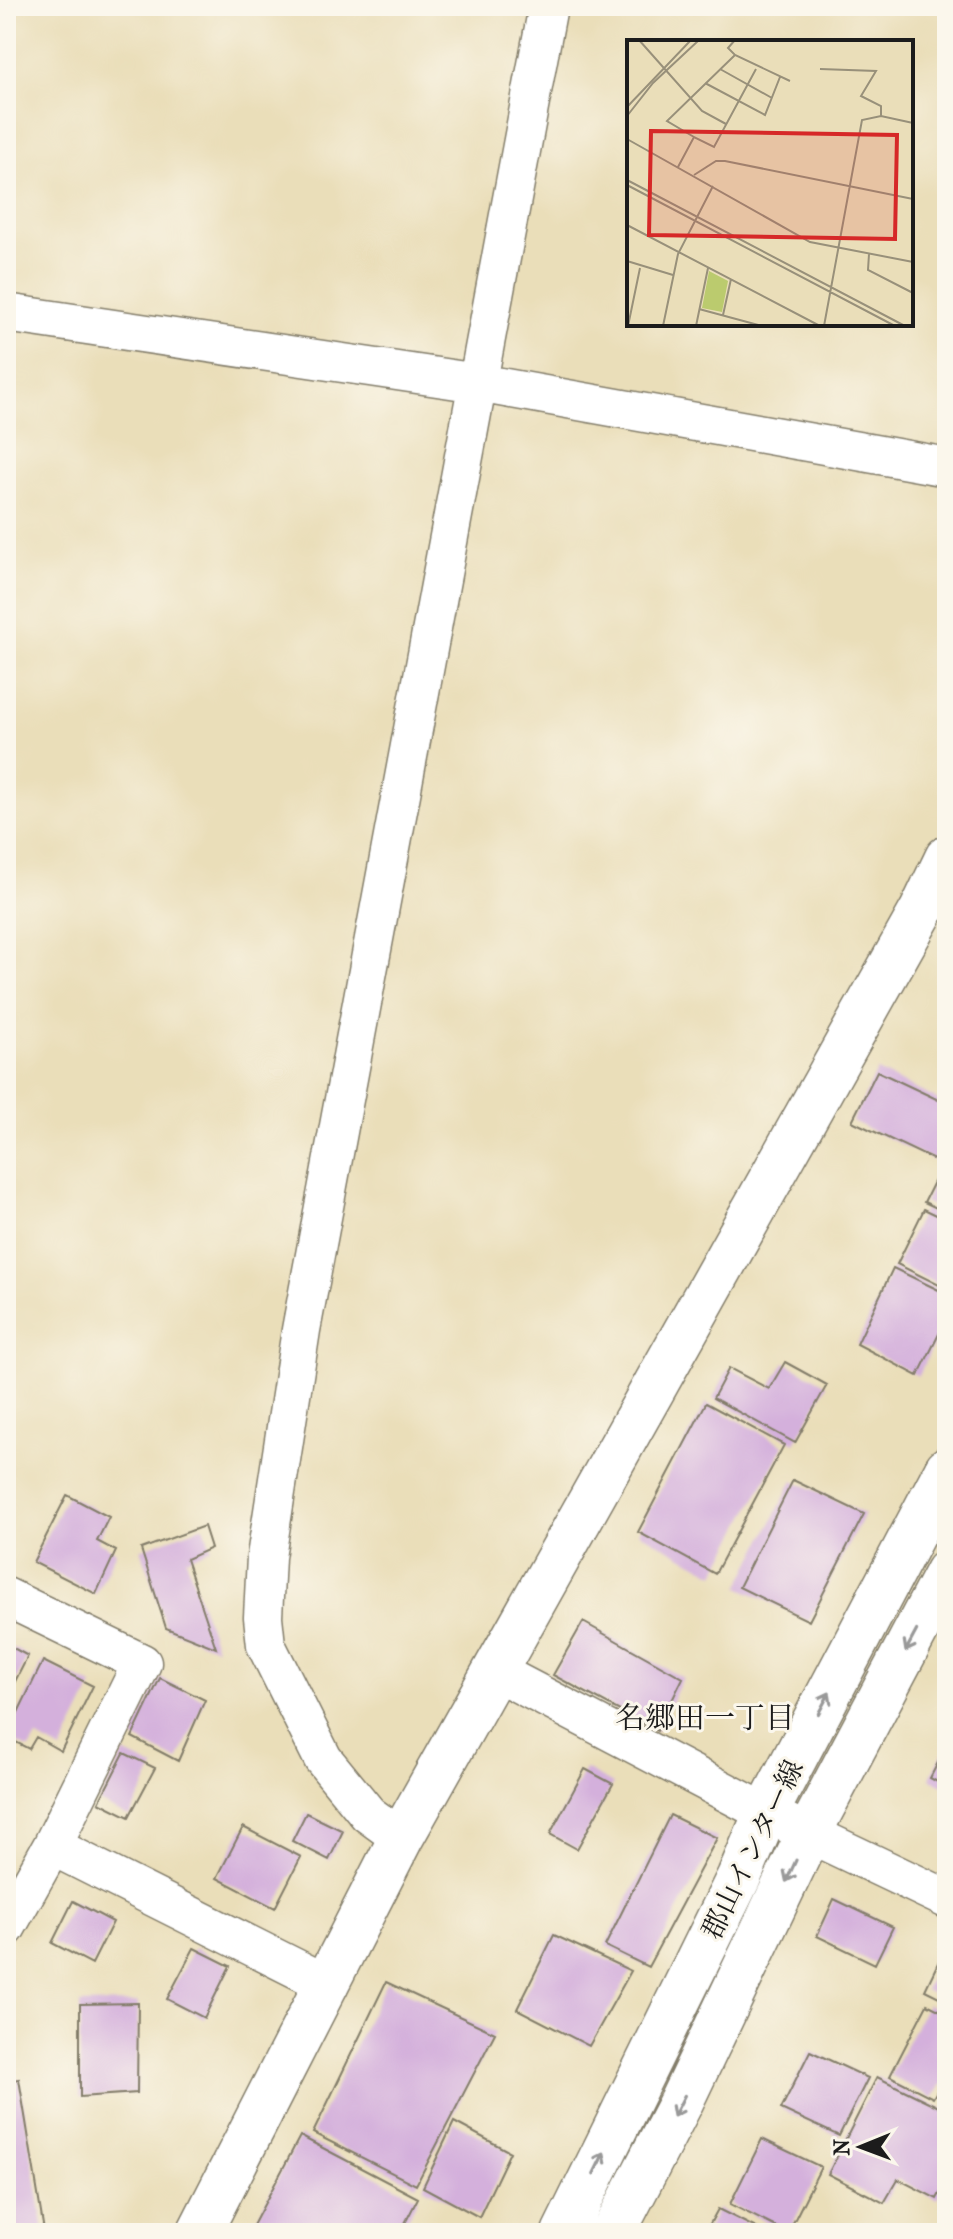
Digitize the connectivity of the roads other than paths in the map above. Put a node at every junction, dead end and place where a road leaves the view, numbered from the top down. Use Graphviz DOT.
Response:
graph roads {
  1 [pos="548,6"];
  2 [pos="6,313"];
  3 [pos="478,383"];
  4 [pos="947,467"];
  5 [pos="947,858"];
  6 [pos="947,1469"];
  7 [pos="947,1572"];
  8 [pos="6,1597"];
  9 [pos="495,1671"];
  10 [pos="766,1813"];
  11 [pos="810,1831"];
  12 [pos="401,1838"];
  13 [pos="52,1846"];
  14 [pos="947,1899"];
  15 [pos="6,1928"];
  16 [pos="329,1985"];
  17 [pos="199,2233"];
  18 [pos="564,2233"];
  19 [pos="613,2233"];
  1 -- 3 [label="street"];
  2 -- 3 [label="street"];
  3 -- 4 [label="street"];
  3 -- 12 [label="street"];
  5 -- 9 [label="street"];
  10 -- 6 [label="street, 郡山インター線, one-way"];
  7 -- 11 [label="street, one-way"];
  8 -- 13 [label="street"];
  9 -- 10 [label="street"];
  9 -- 12 [label="street"];
  10 -- 11 [label="street"];
  18 -- 10 [label="street, 郡山インター線, one-way"];
  11 -- 14 [label="street"];
  11 -- 19 [label="street, one-way"];
  12 -- 16 [label="street"];
  13 -- 15 [label="street"];
  13 -- 16 [label="street"];
  16 -- 17 [label="street"];
}
